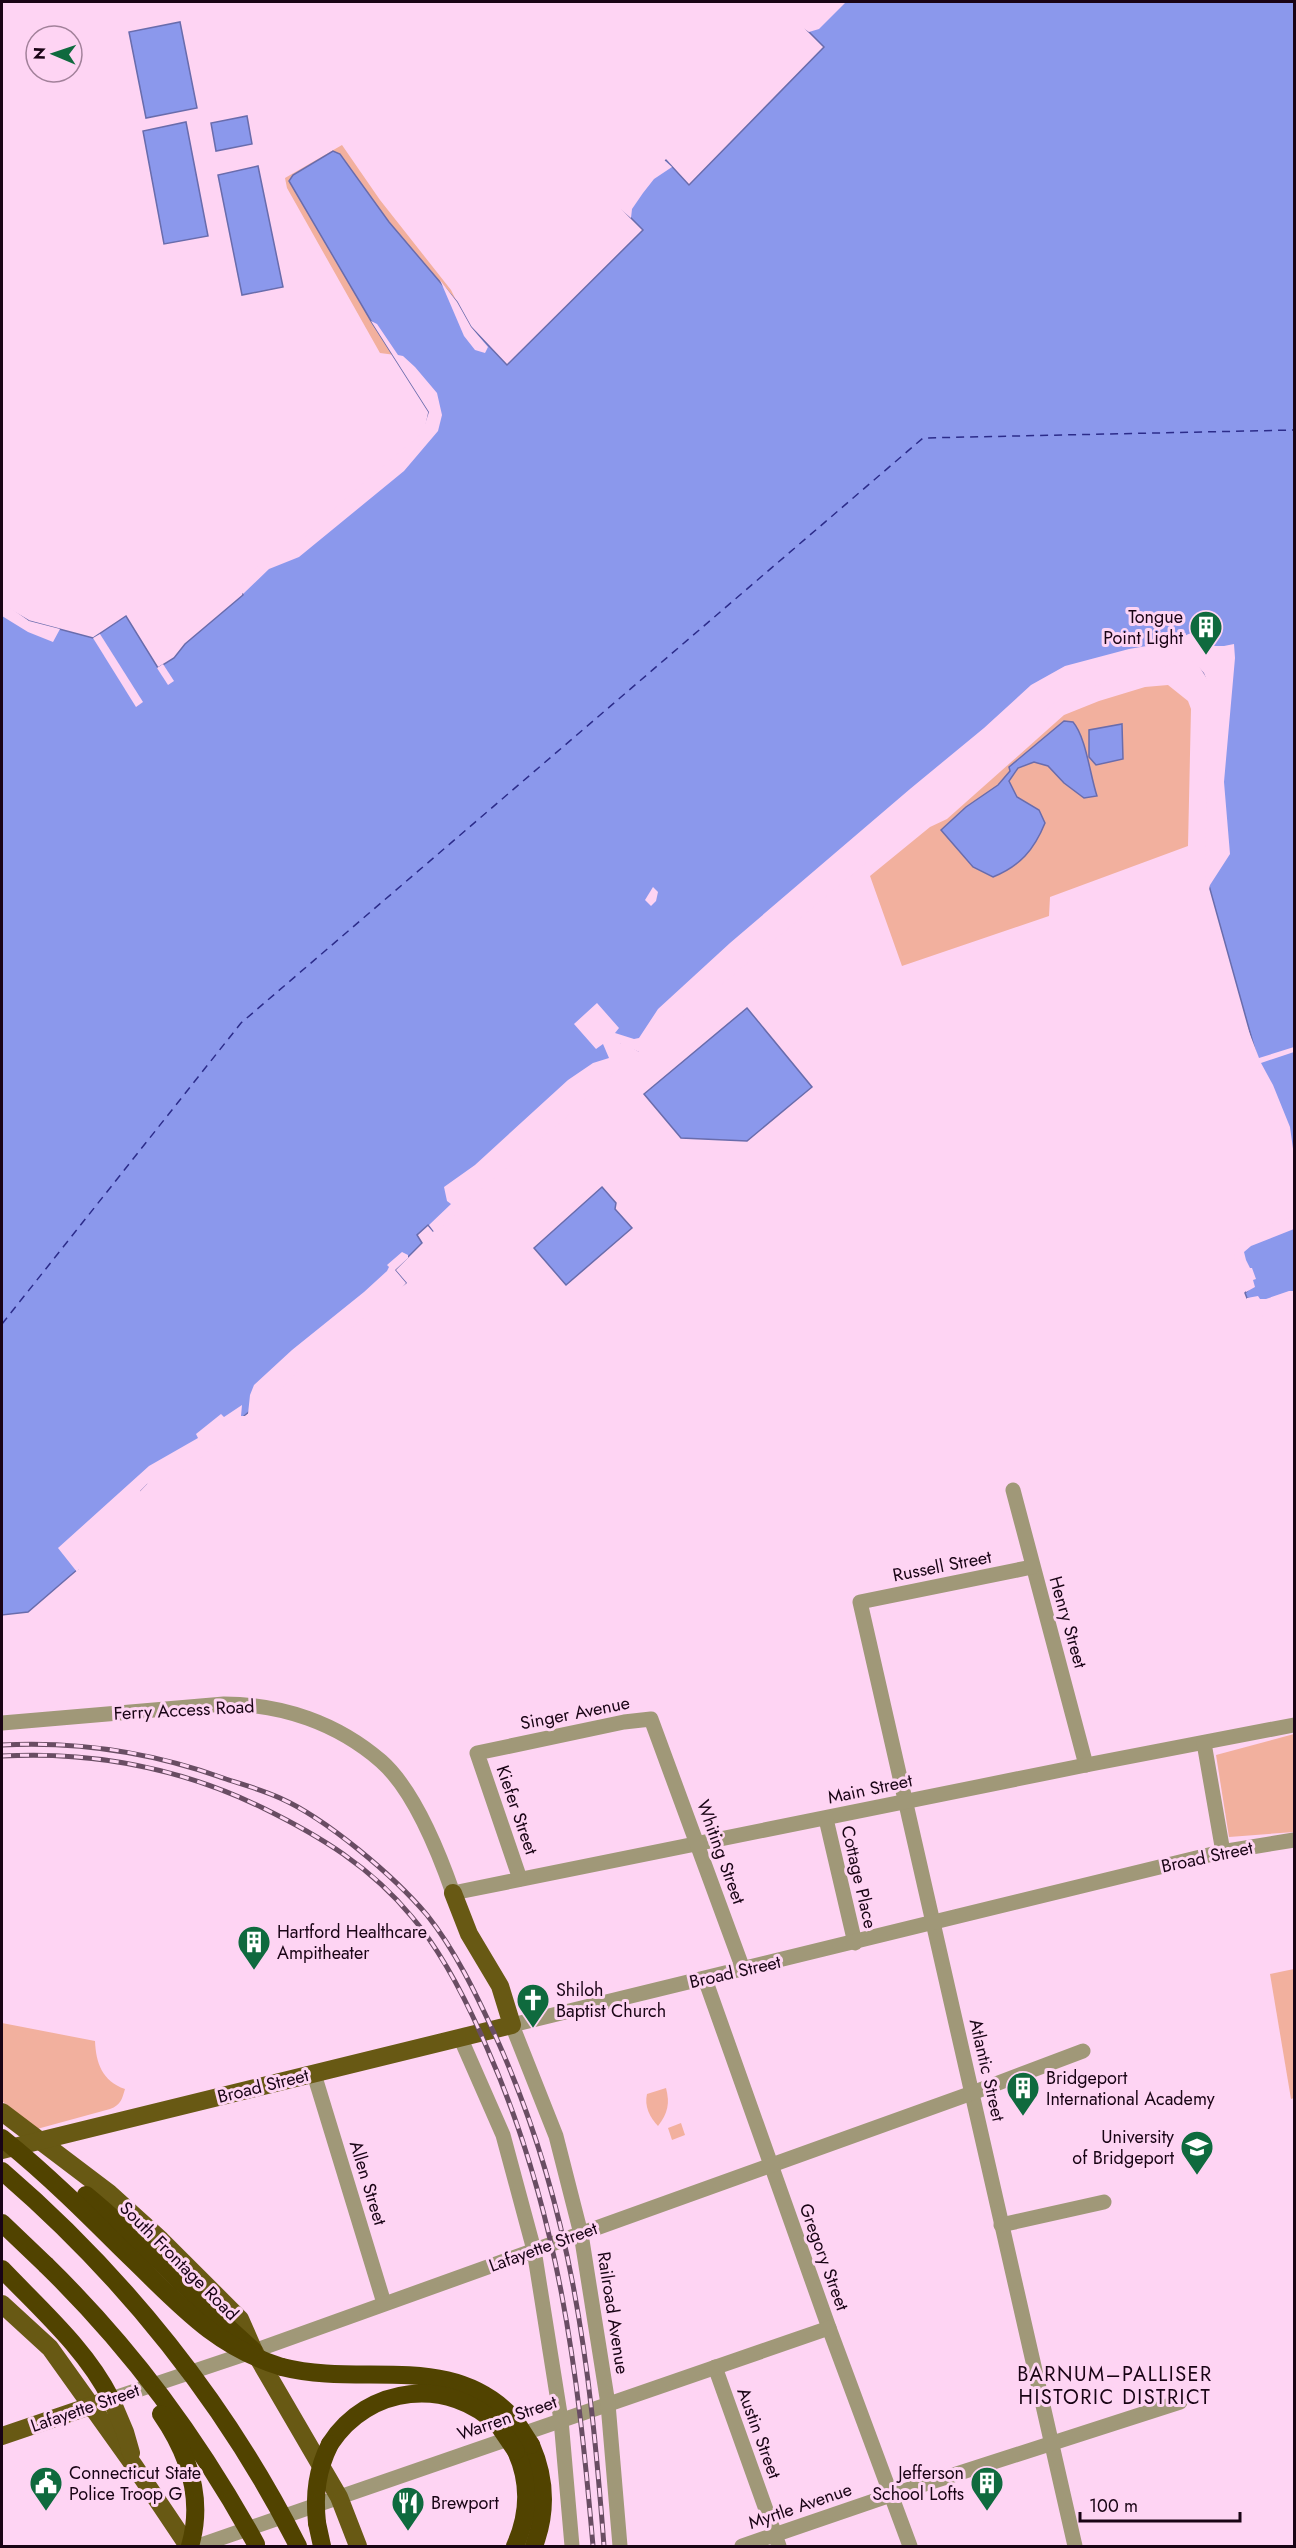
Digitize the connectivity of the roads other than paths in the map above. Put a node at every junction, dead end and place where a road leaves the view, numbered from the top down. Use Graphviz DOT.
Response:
graph roads {
  1 [pos="1013,1490"];
  2 [pos="1032,1568"];
  3 [pos="860,1602"];
  4 [pos="2,1723"];
  5 [pos="1294,1725"];
  6 [pos="1204,1743"];
  7 [pos="662,1748"];
  8 [pos="477,1754"];
  9 [pos="1086,1765"];
  10 [pos="905,1802"];
  11 [pos="826,1819"];
  12 [pos="1294,1840"];
  13 [pos="698,1845"];
  14 [pos="1223,1852"];
  15 [pos="520,1879"];
  16 [pos="453,1893"];
  17 [pos="934,1924"];
  18 [pos="855,1943"];
  19 [pos="743,1969"];
  20 [pos="705,1979"];
  21 [pos="512,2025"];
  22 [pos="460,2037"];
  23 [pos="1083,2051"];
  24 [pos="314,2074"];
  25 [pos="972,2093"];
  26 [pos="2,2112"];
  27 [pos="2,2137"];
  28 [pos="40,2140"];
  29 [pos="2,2150"];
  30 [pos="770,2165"];
  31 [pos="2,2171"];
  32 [pos="1104,2202"];
  33 [pos="2,2223"];
  34 [pos="1001,2225"];
  35 [pos="581,2234"];
  36 [pos="534,2250"];
  37 [pos="46,2265"];
  38 [pos="2,2269"];
  39 [pos="384,2303"];
  40 [pos="2,2304"];
  41 [pos="829,2328"];
  42 [pos="254,2351"];
  43 [pos="715,2367"];
  44 [pos="111,2399"];
  45 [pos="1180,2402"];
  46 [pos="608,2404"];
  47 [pos="92,2406"];
  48 [pos="561,2420"];
  49 [pos="507,2423"];
  50 [pos="2,2436"];
  51 [pos="1051,2443"];
  52 [pos="524,2448"];
  53 [pos="135,2467"];
  54 [pos="891,2495"];
  55 [pos="339,2497"];
  56 [pos="777,2541"];
  57 [pos="189,2547"];
  58 [pos="198,2547"];
  59 [pos="257,2547"];
  60 [pos="298,2547"];
  61 [pos="322,2547"];
  62 [pos="358,2547"];
  63 [pos="515,2547"];
  64 [pos="534,2547"];
  65 [pos="572,2547"];
  66 [pos="620,2547"];
  67 [pos="742,2547"];
  68 [pos="910,2547"];
  69 [pos="1075,2547"];
  1 -- 2 [label="street, Henry Street"];
  2 -- 3 [label="street, Russell Street"];
  2 -- 9 [label="street, Henry Street"];
  3 -- 10 [label="street, Atlantic Street"];
  4 -- 16 [label="street, Ferry Access Road"];
  5 -- 6 [label="street, Main Street"];
  6 -- 9 [label="street, Main Street"];
  6 -- 14 [label="street"];
  7 -- 8 [label="street, Singer Avenue"];
  7 -- 13 [label="street, Whiting Street"];
  8 -- 15 [label="street, Kiefer Street"];
  9 -- 10 [label="street, Main Street"];
  10 -- 11 [label="street, Main Street"];
  10 -- 17 [label="street, Atlantic Street"];
  11 -- 13 [label="street, Main Street"];
  11 -- 18 [label="street, Cottage Place"];
  12 -- 14 [label="street, Broad Street"];
  13 -- 15 [label="street, Main Street"];
  13 -- 19 [label="street, Whiting Street"];
  14 -- 17 [label="street, Broad Street"];
  15 -- 16 [label="street, Main Street"];
  16 -- 21 [label="main road, Ferry Access Road"];
  17 -- 18 [label="street, Broad Street"];
  17 -- 25 [label="street, Atlantic Street"];
  18 -- 19 [label="street, Broad Street"];
  19 -- 20 [label="street, Broad Street"];
  20 -- 21 [label="street, Broad Street"];
  20 -- 30 [label="street, Gregory Street"];
  21 -- 22 [label="main road, Broad Street"];
  21 -- 35 [label="street, Railroad Avenue"];
  22 -- 24 [label="main road, Broad Street"];
  22 -- 36 [label="street"];
  23 -- 25 [label="street, Lafayette Street"];
  24 -- 28 [label="main road, Broad Street"];
  24 -- 39 [label="street, Allen Street"];
  25 -- 30 [label="street, Lafayette Street"];
  25 -- 34 [label="street, Atlantic Street"];
  26 -- 28 [label="main road, South Frontage Road"];
  27 -- 42 [label="highway, bridge"];
  27 -- 49 [label="highway, bridge"];
  28 -- 29 [label="main road, Broad Street"];
  28 -- 42 [label="main road, South Frontage Road"];
  30 -- 35 [label="street, Lafayette Street"];
  30 -- 41 [label="street, Gregory Street"];
  31 -- 60 [label="highway, bridge"];
  32 -- 34 [label="street"];
  33 -- 37 [label="highway"];
  34 -- 51 [label="street, Atlantic Street"];
  35 -- 36 [label="street, Lafayette Street"];
  35 -- 46 [label="street, Railroad Avenue"];
  36 -- 39 [label="street, Lafayette Street"];
  36 -- 48 [label="street"];
  37 -- 57 [label="highway, bridge"];
  37 -- 59 [label="highway, bridge"];
  38 -- 44 [label="highway"];
  39 -- 42 [label="street, Lafayette Street"];
  40 -- 47 [label="main road"];
  41 -- 43 [label="street, Warren Street"];
  41 -- 54 [label="street, Gregory Street"];
  42 -- 44 [label="street, Lafayette Street"];
  42 -- 55 [label="main road, South Frontage Road"];
  43 -- 46 [label="street, Warren Street"];
  43 -- 56 [label="street, Austin Street"];
  44 -- 47 [label="main road, Lafayette Street"];
  44 -- 53 [label="main road"];
  45 -- 51 [label="street, Myrtle Avenue"];
  46 -- 48 [label="street, Warren Street"];
  46 -- 66 [label="street, Railroad Avenue"];
  47 -- 50 [label="main road, Lafayette Street"];
  47 -- 53 [label="main road"];
  48 -- 55 [label="street, Warren Street"];
  48 -- 65 [label="street"];
  49 -- 52 [label="highway, bridge"];
  49 -- 61 [label="highway, bridge"];
  51 -- 54 [label="street, Myrtle Avenue"];
  51 -- 69 [label="street, Atlantic Street"];
  52 -- 63 [label="highway"];
  52 -- 64 [label="highway"];
  53 -- 57 [label="main road"];
  54 -- 56 [label="street, Myrtle Avenue"];
  54 -- 68 [label="street, Gregory Street"];
  55 -- 58 [label="street, Warren Street"];
  55 -- 62 [label="main road, South Frontage Road"];
  56 -- 67 [label="street, Myrtle Avenue"];
}
